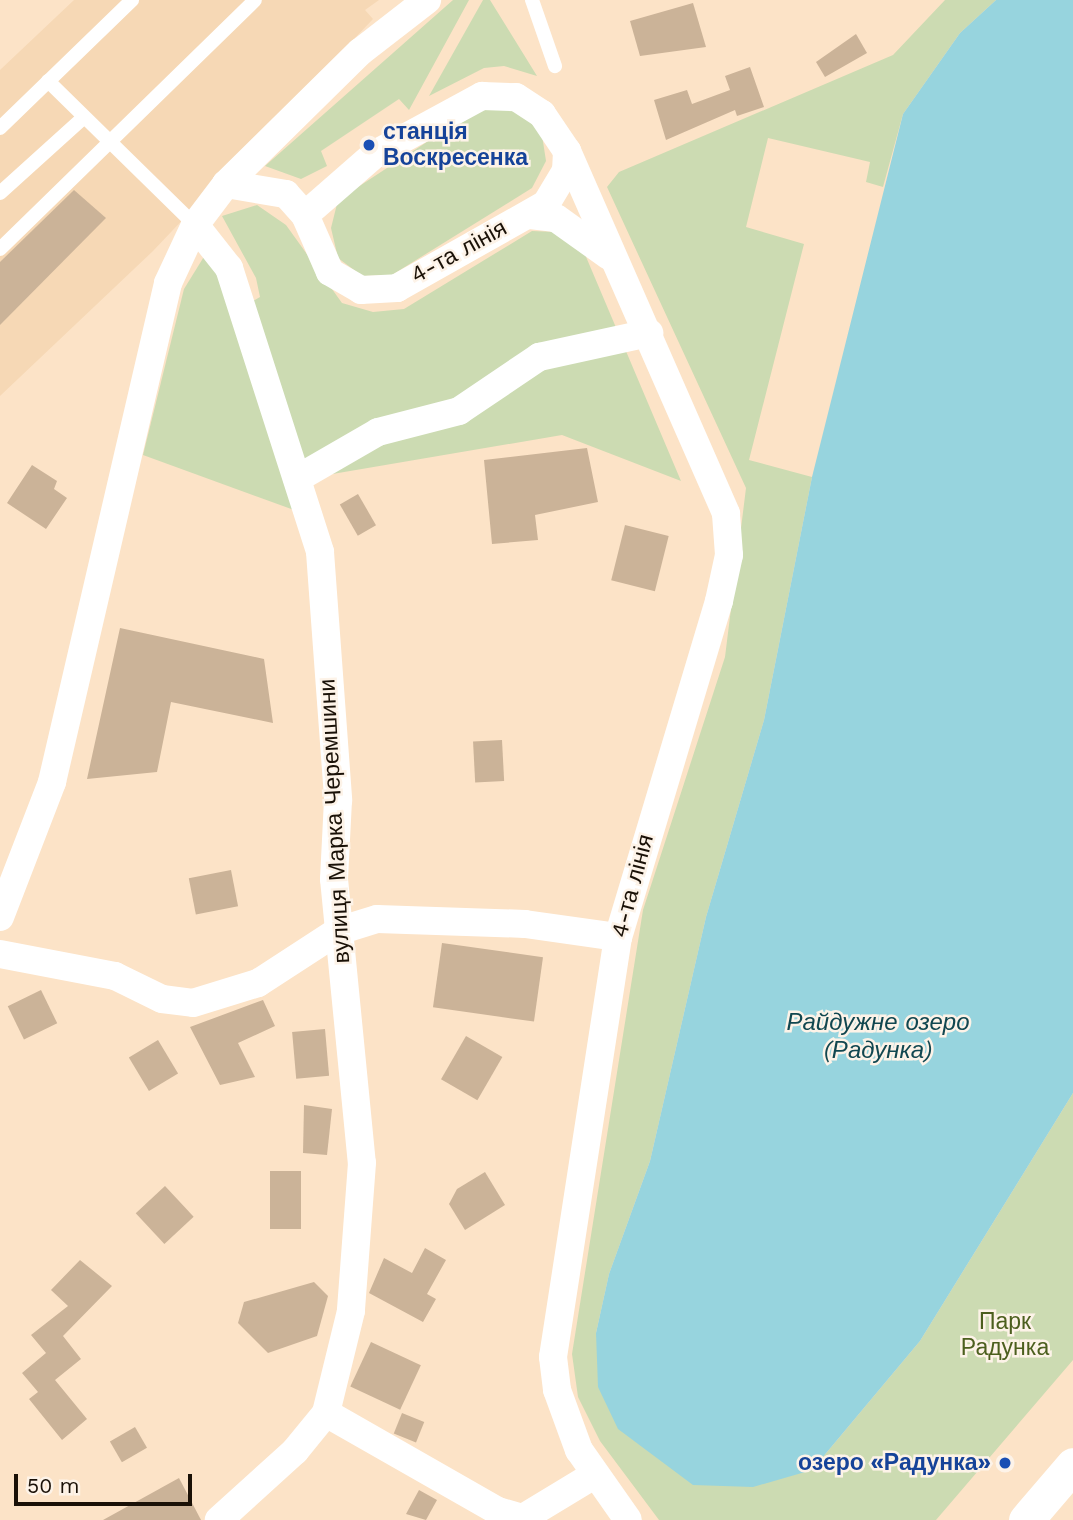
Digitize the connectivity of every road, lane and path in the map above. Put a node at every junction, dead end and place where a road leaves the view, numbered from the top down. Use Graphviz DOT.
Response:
graph roads {
  1 [pos="132,0"];
  2 [pos="255,0"];
  3 [pos="428,0"];
  4 [pos="532,0"];
  5 [pos="555,66"];
  6 [pos="48,81"];
  7 [pos="84,117"];
  8 [pos="0,128"];
  9 [pos="111,143"];
  10 [pos="567,151"];
  11 [pos="226,184"];
  12 [pos="0,192"];
  13 [pos="305,215"];
  14 [pos="530,215"];
  15 [pos="195,225"];
  16 [pos="0,249"];
  17 [pos="616,262"];
  18 [pos="649,333"];
  19 [pos="300,477"];
  20 [pos="0,917"];
  21 [pos="338,931"];
  22 [pos="618,937"];
  23 [pos="0,954"];
  24 [pos="326,1413"];
  25 [pos="1073,1465"];
  26 [pos="594,1475"];
  27 [pos="555,1507"];
  28 [pos="526,1519"];
  29 [pos="219,1520"];
  30 [pos="628,1520"];
  31 [pos="1026,1520"];
  1 -- 6 [label="lane"];
  2 -- 9 [label="lane"];
  3 -- 11 [label="street"];
  4 -- 5 [label="lane"];
  6 -- 7 [label="lane"];
  6 -- 8 [label="lane"];
  7 -- 9 [label="lane"];
  7 -- 12 [label="lane"];
  9 -- 15 [label="lane"];
  9 -- 16 [label="lane"];
  10 -- 13 [label="street, 4-та лінія"];
  10 -- 14 [label="street, 4-та лінія"];
  10 -- 17 [label="street, 4-та лінія"];
  11 -- 13 [label="street, 4-та лінія"];
  11 -- 15 [label="street"];
  13 -- 14 [label="street, 4-та лінія"];
  14 -- 17 [label="street, 4-та лінія"];
  15 -- 19 [label="street, вулиця Марка Черемшини"];
  15 -- 20 [label="street"];
  17 -- 18 [label="street, 4-та лінія"];
  18 -- 19 [label="street"];
  18 -- 22 [label="street, 4-та лінія"];
  19 -- 21 [label="street, вулиця Марка Черемшини"];
  21 -- 22 [label="street"];
  21 -- 23 [label="street"];
  21 -- 24 [label="street, вулиця Марка Черемшини"];
  22 -- 26 [label="street, 4-та лінія"];
  24 -- 28 [label="street"];
  24 -- 29 [label="street, вулиця Марка Черемшини"];
  25 -- 31 [label="street"];
  26 -- 27 [label="street"];
  26 -- 30 [label="street, 4-та лінія"];
  27 -- 28 [label="street"];
}
